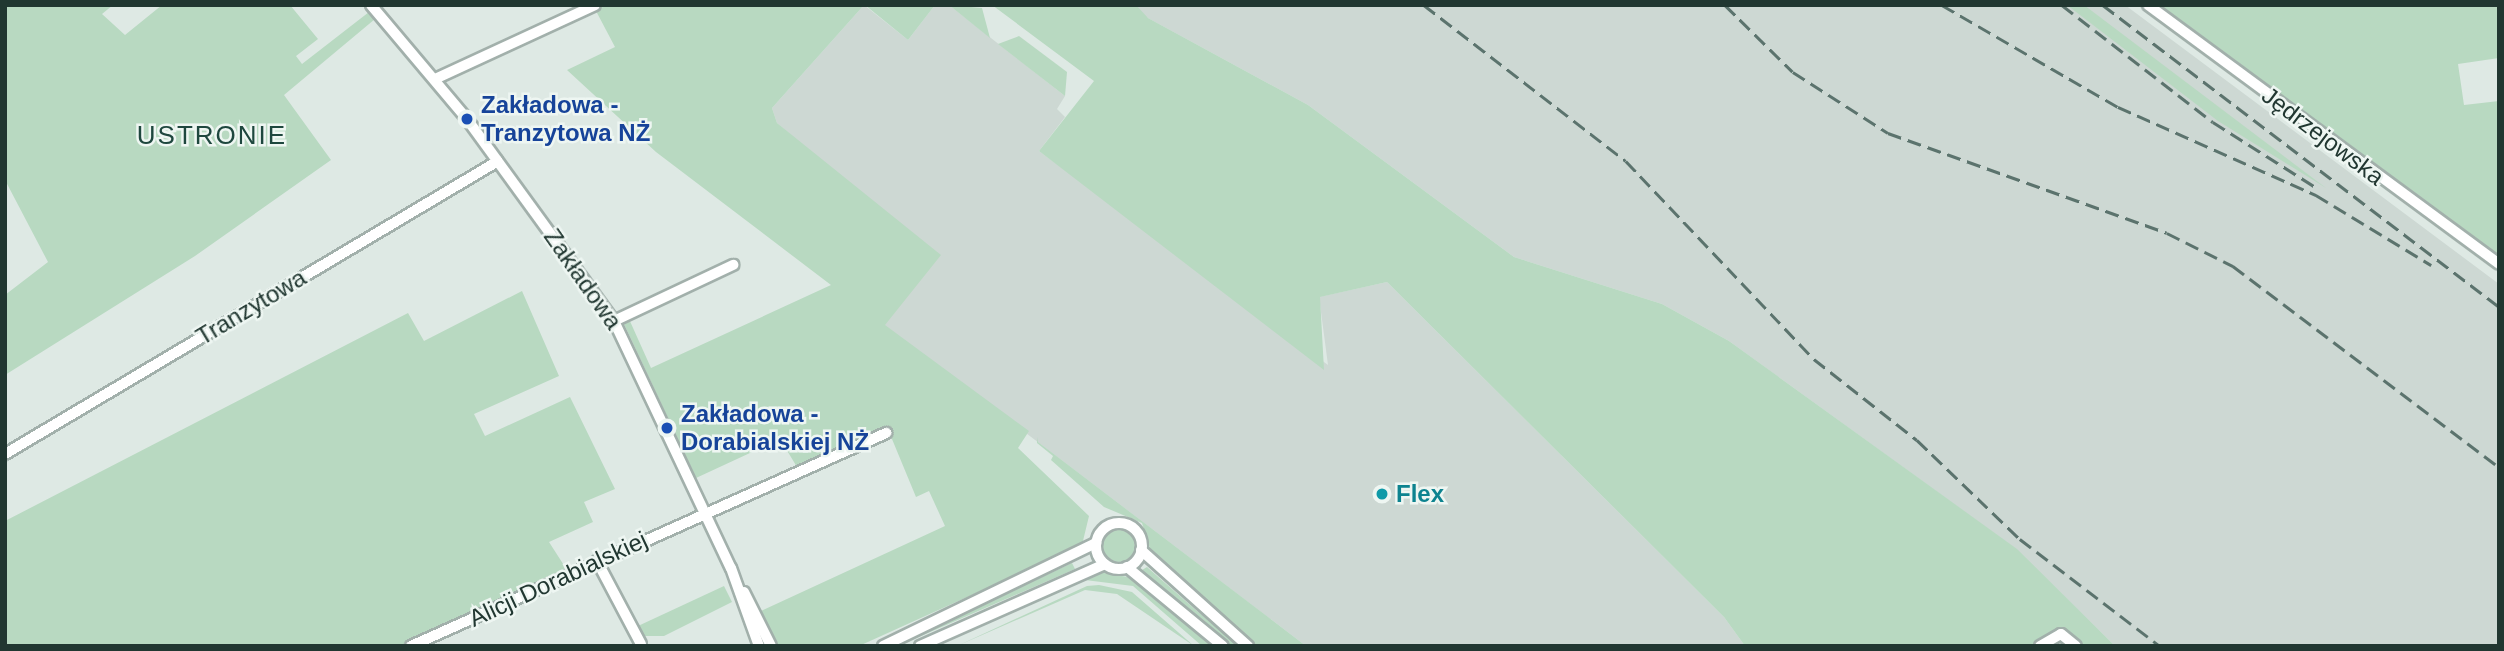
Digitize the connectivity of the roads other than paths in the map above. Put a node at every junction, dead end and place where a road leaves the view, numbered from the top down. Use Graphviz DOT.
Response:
graph roads {
  1 [pos="371,5"];
  2 [pos="595,5"];
  3 [pos="2148,5"];
  4 [pos="435,79"];
  5 [pos="498,161"];
  6 [pos="2499,264"];
  7 [pos="733,265"];
  8 [pos="614,321"];
  9 [pos="886,433"];
  10 [pos="5,454"];
  11 [pos="704,510"];
  12 [pos="1096,543"];
  13 [pos="1141,550"];
  14 [pos="597,561"];
  15 [pos="1105,564"];
  16 [pos="1126,568"];
  17 [pos="739,586"];
  18 [pos="641,644"];
  19 [pos="416,645"];
  20 [pos="760,646"];
  21 [pos="771,646"];
  22 [pos="883,646"];
  23 [pos="920,646"];
  24 [pos="1223,646"];
  25 [pos="1248,646"];
  26 [pos="2040,646"];
  27 [pos="2076,646"];
  1 -- 4 [label="street, Zakładowa"];
  2 -- 4 [label="street"];
  3 -- 6 [label="street, Jędrzejowska"];
  4 -- 5 [label="street, Zakładowa"];
  5 -- 8 [label="street, Zakładowa"];
  5 -- 10 [label="street, Tranzytowa"];
  7 -- 8 [label="street"];
  8 -- 11 [label="street, Zakładowa"];
  9 -- 11 [label="street, Alicji Dorabialskiej"];
  11 -- 14 [label="street, Alicji Dorabialskiej"];
  11 -- 17 [label="street, Zakładowa"];
  12 -- 13 [label="street"];
  12 -- 15 [label="street"];
  12 -- 22 [label="street"];
  13 -- 16 [label="street"];
  13 -- 25 [label="street"];
  14 -- 18 [label="street"];
  14 -- 19 [label="street, Alicji Dorabialskiej"];
  15 -- 16 [label="street"];
  15 -- 23 [label="street"];
  16 -- 24 [label="street"];
  17 -- 20 [label="street, Zakładowa"];
  17 -- 21 [label="street, Zakładowa"];
  26 -- 27 [label="street"];
}
